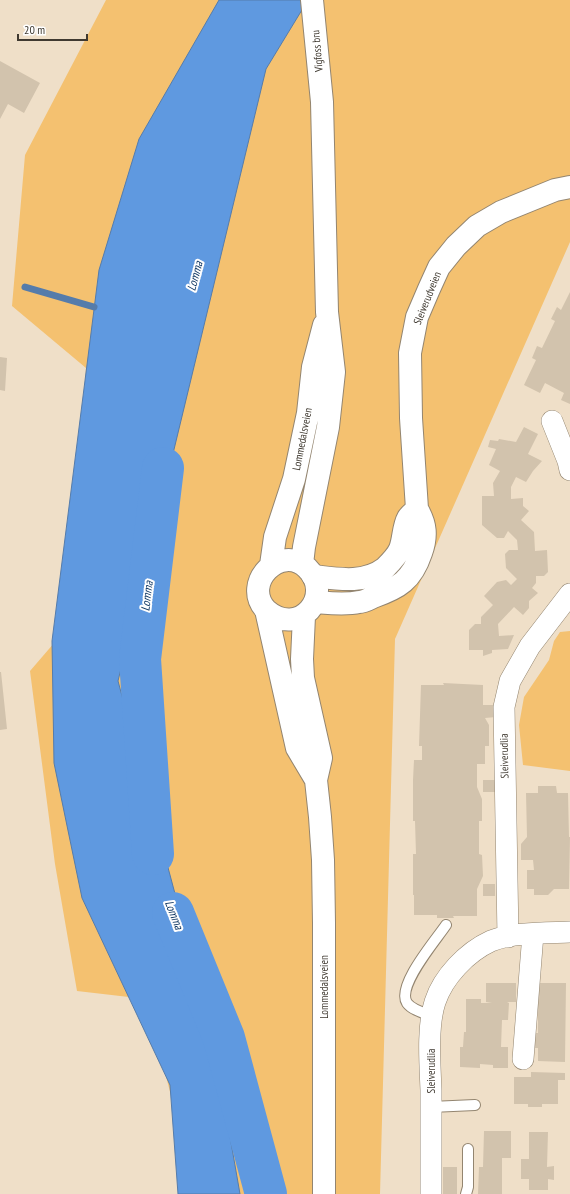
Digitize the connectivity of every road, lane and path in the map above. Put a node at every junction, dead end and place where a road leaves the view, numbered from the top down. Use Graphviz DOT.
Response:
graph roads {
  1 [pos="312,0"];
  2 [pos="322,102"];
  3 [pos="570,187"];
  4 [pos="327,312"];
  5 [pos="552,421"];
  6 [pos="570,470"];
  7 [pos="417,509"];
  8 [pos="271,565"];
  9 [pos="308,570"];
  10 [pos="570,594"];
  11 [pos="310,609"];
  12 [pos="266,610"];
  13 [pos="316,780"];
  14 [pos="446,925"];
  15 [pos="570,932"];
  16 [pos="532,934"];
  17 [pos="508,937"];
  18 [pos="432,1016"];
  19 [pos="523,1059"];
  20 [pos="475,1106"];
  21 [pos="431,1107"];
  22 [pos="468,1148"];
  23 [pos="324,1194"];
  24 [pos="431,1194"];
  25 [pos="466,1194"];
  1 -- 2 [label="main road, Vigfoss bru"];
  2 -- 4 [label="main road, Lommedalsveien"];
  3 -- 7 [label="main road, Sleiverudveien"];
  4 -- 8 [label="main road, Lommedalsveien"];
  4 -- 9 [label="main road, Lommedalsveien"];
  5 -- 6 [label="street"];
  7 -- 9 [label="main road"];
  7 -- 11 [label="main road, Sleiverudveien"];
  8 -- 9 [label="main road"];
  8 -- 12 [label="main road"];
  9 -- 11 [label="main road"];
  10 -- 17 [label="street, Sleiverudlia"];
  11 -- 12 [label="main road"];
  11 -- 13 [label="main road, Lommedalsveien"];
  12 -- 13 [label="main road, Lommedalsveien"];
  13 -- 23 [label="main road, Lommedalsveien"];
  14 -- 18 [label="lane"];
  15 -- 16 [label="street, Sleiverudlia"];
  16 -- 17 [label="street, Sleiverudlia"];
  16 -- 19 [label="street"];
  17 -- 18 [label="street, Sleiverudlia"];
  18 -- 21 [label="street, Sleiverudlia"];
  20 -- 21 [label="lane"];
  21 -- 24 [label="street, Sleiverudlia"];
  22 -- 25 [label="lane"];
}
